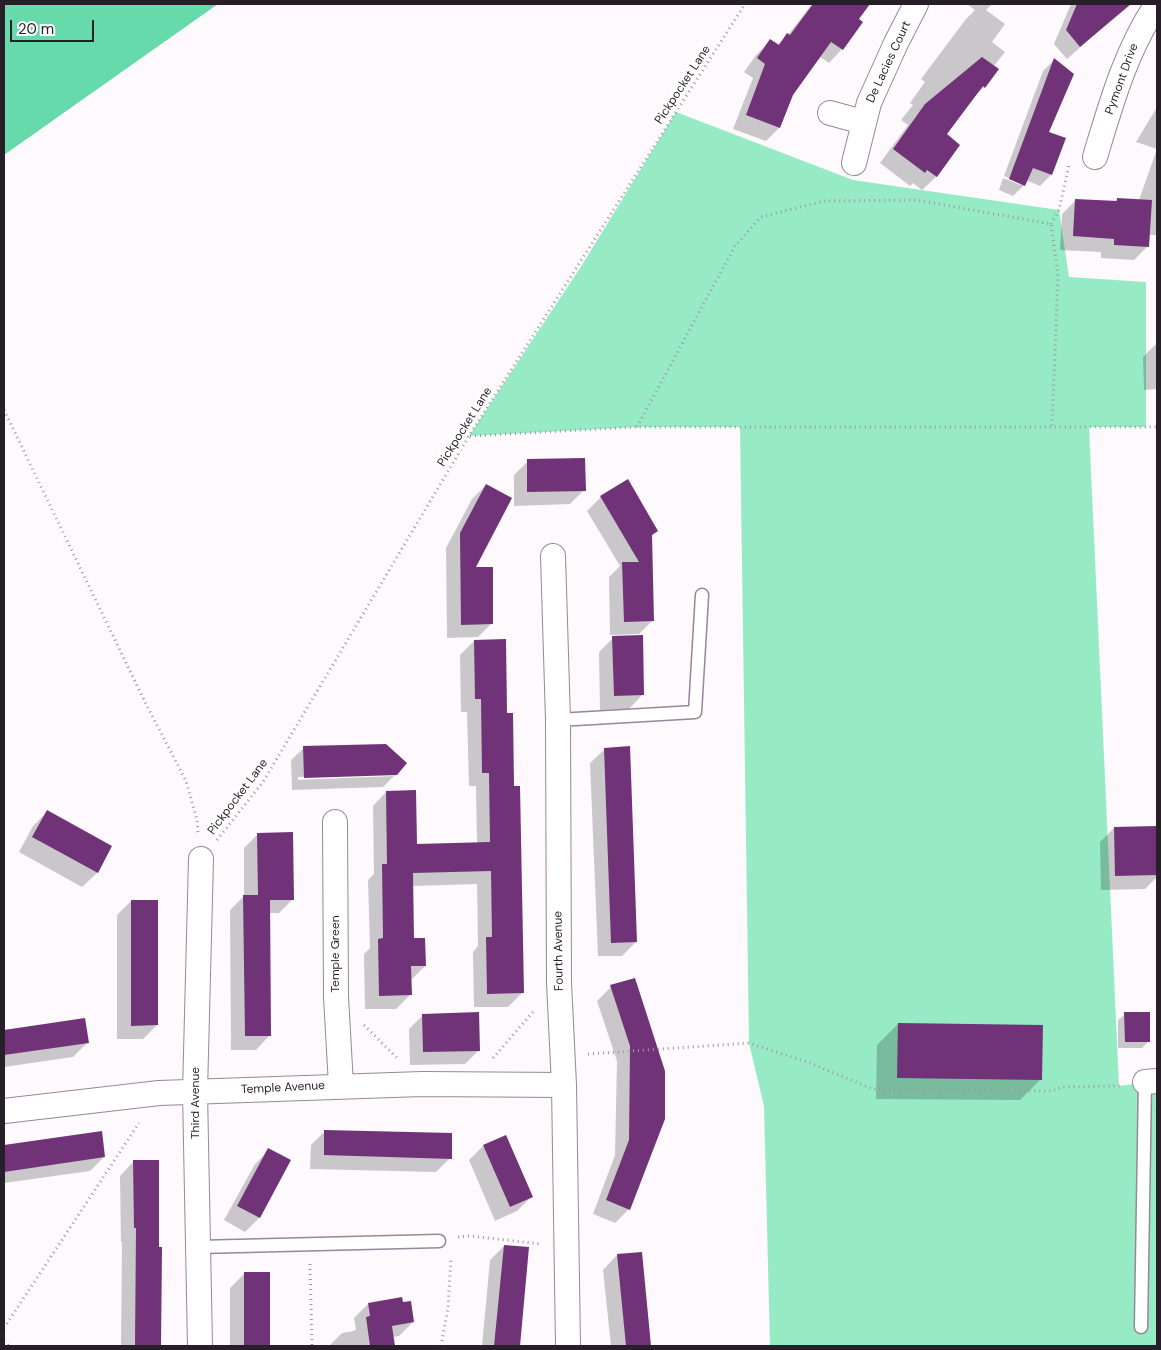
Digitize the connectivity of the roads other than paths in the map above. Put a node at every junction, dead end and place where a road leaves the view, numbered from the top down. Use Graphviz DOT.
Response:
graph roads {
  1 [pos="916,4"];
  2 [pos="1156,4"];
  3 [pos="830,113"];
  4 [pos="863,122"];
  5 [pos="1095,157"];
  6 [pos="854,163"];
  7 [pos="553,556"];
  8 [pos="702,595"];
  9 [pos="558,720"];
  10 [pos="335,822"];
  11 [pos="201,859"];
  12 [pos="1151,1082"];
  13 [pos="341,1085"];
  14 [pos="564,1085"];
  15 [pos="194,1092"];
  16 [pos="4,1111"];
  17 [pos="439,1240"];
  18 [pos="198,1247"];
  19 [pos="1141,1327"];
  20 [pos="200,1346"];
  21 [pos="568,1346"];
  1 -- 4 [label="street, De Lacies Court"];
  2 -- 5 [label="street, Pymont Drive"];
  3 -- 4 [label="street"];
  4 -- 6 [label="street, De Lacies Court"];
  7 -- 9 [label="street, Fourth Avenue"];
  8 -- 9 [label="lane"];
  9 -- 14 [label="street, Fourth Avenue"];
  10 -- 13 [label="street, Temple Green"];
  11 -- 15 [label="street, Third Avenue"];
  12 -- 19 [label="lane"];
  13 -- 14 [label="street, Temple Avenue"];
  13 -- 15 [label="street, Temple Avenue"];
  14 -- 21 [label="street, Fourth Avenue"];
  15 -- 16 [label="street, Temple Avenue"];
  15 -- 18 [label="street, Third Avenue"];
  17 -- 18 [label="lane"];
  18 -- 20 [label="street, Third Avenue"];
}
